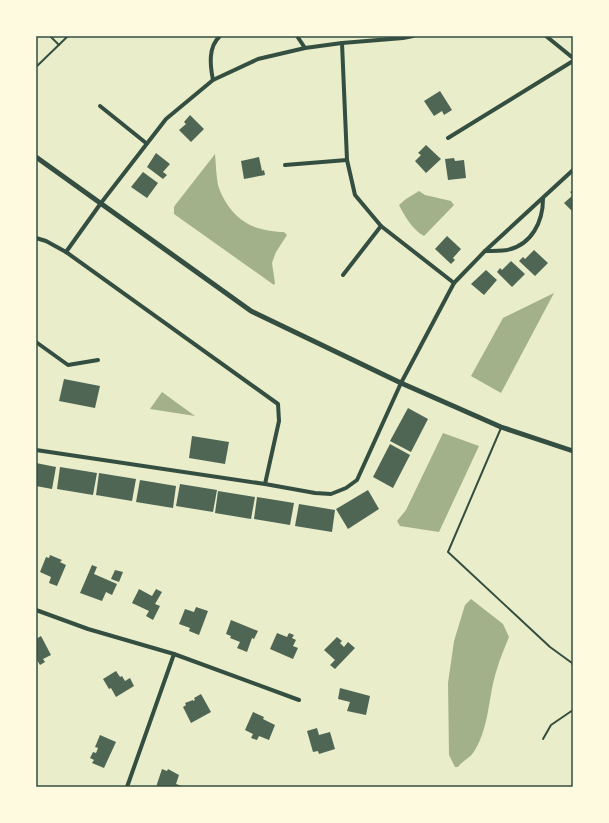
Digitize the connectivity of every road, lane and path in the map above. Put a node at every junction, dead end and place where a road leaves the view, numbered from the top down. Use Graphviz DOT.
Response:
graph roads {
  1 [pos="50,36"];
  2 [pos="68,36"];
  3 [pos="220,36"];
  4 [pos="297,36"];
  5 [pos="413,36"];
  6 [pos="546,36"];
  7 [pos="342,43"];
  8 [pos="58,45"];
  9 [pos="305,48"];
  10 [pos="573,60"];
  11 [pos="36,67"];
  12 [pos="213,80"];
  13 [pos="100,106"];
  14 [pos="448,138"];
  15 [pos="146,143"];
  16 [pos="36,157"];
  17 [pos="347,160"];
  18 [pos="285,165"];
  19 [pos="573,170"];
  20 [pos="543,198"];
  21 [pos="101,204"];
  22 [pos="381,226"];
  23 [pos="36,238"];
  24 [pos="485,251"];
  25 [pos="66,252"];
  26 [pos="343,276"];
  27 [pos="454,283"];
  28 [pos="36,342"];
  29 [pos="98,360"];
  30 [pos="401,383"];
  31 [pos="501,427"];
  32 [pos="36,450"];
  33 [pos="573,451"];
  34 [pos="265,484"];
  35 [pos="36,610"];
  36 [pos="174,654"];
  37 [pos="573,664"];
  38 [pos="299,700"];
  39 [pos="573,710"];
  40 [pos="543,739"];
  41 [pos="127,787"];
  1 -- 8 [label="lane"];
  2 -- 8 [label="lane"];
  3 -- 12 [label="street"];
  4 -- 9 [label="street"];
  5 -- 7 [label="street"];
  6 -- 10 [label="street"];
  7 -- 9 [label="street"];
  7 -- 17 [label="street"];
  8 -- 11 [label="lane"];
  9 -- 12 [label="street"];
  10 -- 14 [label="street"];
  12 -- 15 [label="street"];
  13 -- 15 [label="street"];
  15 -- 21 [label="street"];
  16 -- 21 [label="street"];
  17 -- 18 [label="street"];
  17 -- 22 [label="street"];
  19 -- 20 [label="street"];
  20 -- 24 [label="street"];
  20 -- 24 [label="street"];
  21 -- 25 [label="street"];
  21 -- 30 [label="street"];
  22 -- 26 [label="street"];
  22 -- 27 [label="street"];
  23 -- 25 [label="street"];
  24 -- 27 [label="street"];
  25 -- 34 [label="street"];
  27 -- 30 [label="street"];
  28 -- 29 [label="street"];
  30 -- 31 [label="street"];
  30 -- 34 [label="street"];
  31 -- 33 [label="street"];
  31 -- 37 [label="lane"];
  32 -- 34 [label="street"];
  35 -- 36 [label="street"];
  36 -- 38 [label="street"];
  36 -- 41 [label="street"];
  39 -- 40 [label="lane"];
}
